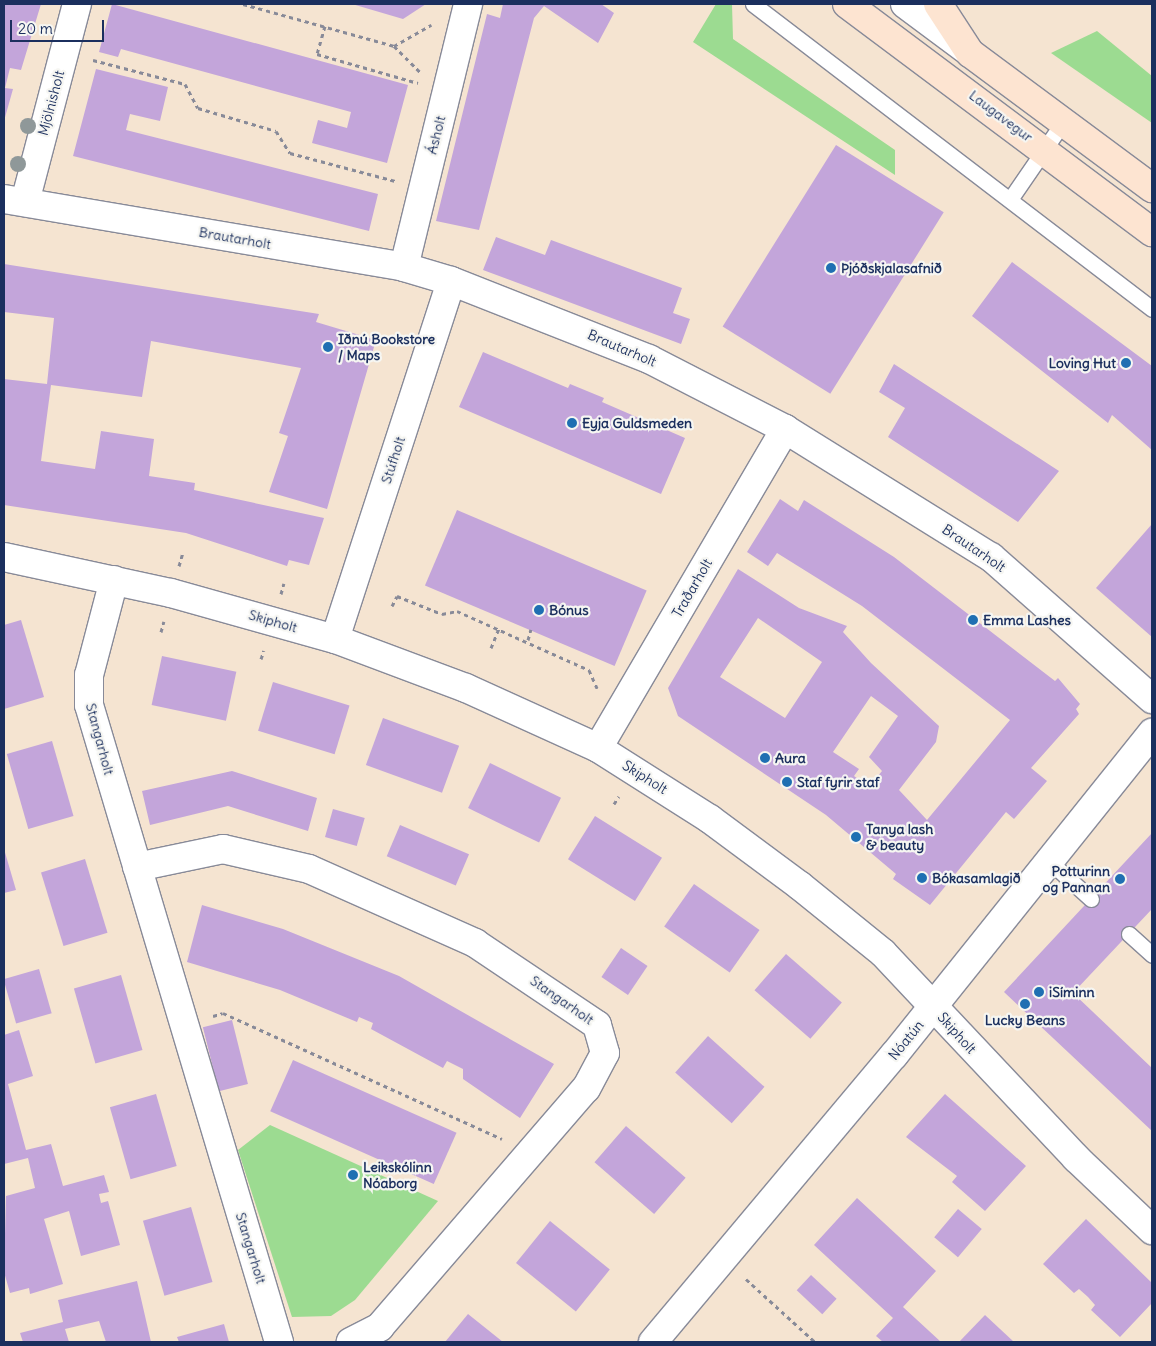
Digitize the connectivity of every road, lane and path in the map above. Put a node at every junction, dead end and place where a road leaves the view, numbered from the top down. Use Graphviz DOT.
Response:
graph roads {
  1 [pos="77,4"];
  2 [pos="243,4"];
  3 [pos="753,4"];
  4 [pos="847,4"];
  5 [pos="905,4"];
  6 [pos="938,4"];
  7 [pos="465,16"];
  8 [pos="325,26"];
  9 [pos="64,53"];
  10 [pos="970,53"];
  11 [pos="428,85"];
  12 [pos="1064,121"];
  13 [pos="1045,148"];
  14 [pos="423,188"];
  15 [pos="1152,188"];
  16 [pos="1011,198"];
  17 [pos="14,200"];
  18 [pos="1152,232"];
  19 [pos="404,267"];
  20 [pos="451,281"];
  21 [pos="1152,309"];
  22 [pos="785,428"];
  23 [pos="4,558"];
  24 [pos="114,580"];
  25 [pos="392,606"];
  26 [pos="499,628"];
  27 [pos="531,629"];
  28 [pos="335,639"];
  29 [pos="528,640"];
  30 [pos="491,648"];
  31 [pos="597,694"];
  32 [pos="1152,699"];
  33 [pos="1152,733"];
  34 [pos="598,748"];
  35 [pos="1048,860"];
  36 [pos="137,867"];
  37 [pos="1091,898"];
  38 [pos="1128,934"];
  39 [pos="1152,955"];
  40 [pos="933,1006"];
  41 [pos="183,1023"];
  42 [pos="531,1152"];
  43 [pos="1152,1230"];
  44 [pos="746,1279"];
  45 [pos="279,1342"];
  46 [pos="352,1342"];
  47 [pos="654,1342"];
  48 [pos="815,1342"];
  1 -- 9 [label="street, Mjölnisholt"];
  2 -- 8 [label="path"];
  3 -- 16 [label="lane"];
  4 -- 13 [label="main road, Laugavegur"];
  5 -- 10 [label="street"];
  6 -- 10 [label="main road"];
  7 -- 8 [label="path"];
  7 -- 14 [label="street, Ásholt"];
  8 -- 11 [label="path"];
  9 -- 14 [label="path"];
  9 -- 17 [label="street, Mjölnisholt"];
  10 -- 12 [label="main road"];
  12 -- 13 [label="lane"];
  12 -- 15 [label="main road"];
  13 -- 16 [label="lane"];
  13 -- 18 [label="main road, Laugavegur"];
  14 -- 19 [label="street, Ásholt"];
  16 -- 21 [label="lane"];
  17 -- 19 [label="street, Brautarholt"];
  19 -- 20 [label="street, Brautarholt"];
  20 -- 22 [label="street, Brautarholt"];
  20 -- 28 [label="street, Stúfholt"];
  22 -- 32 [label="street, Brautarholt"];
  22 -- 34 [label="street, Traðarholt"];
  23 -- 24 [label="street, Skipholt"];
  24 -- 28 [label="street, Skipholt"];
  24 -- 36 [label="street, Stangarholt"];
  25 -- 26 [label="path"];
  26 -- 29 [label="path"];
  26 -- 30 [label="path"];
  27 -- 29 [label="path"];
  28 -- 34 [label="street, Skipholt"];
  29 -- 31 [label="path"];
  33 -- 35 [label="street, Nóatún"];
  34 -- 40 [label="street, Skipholt"];
  35 -- 37 [label="lane"];
  35 -- 40 [label="street, Nóatún"];
  36 -- 41 [label="street, Stangarholt"];
  36 -- 42 [label="street, Stangarholt"];
  38 -- 39 [label="lane"];
  40 -- 43 [label="street, Skipholt"];
  40 -- 47 [label="street, Nóatún"];
  41 -- 42 [label="path"];
  41 -- 45 [label="street, Stangarholt"];
  42 -- 46 [label="street, Stangarholt"];
  44 -- 48 [label="path"];
}
